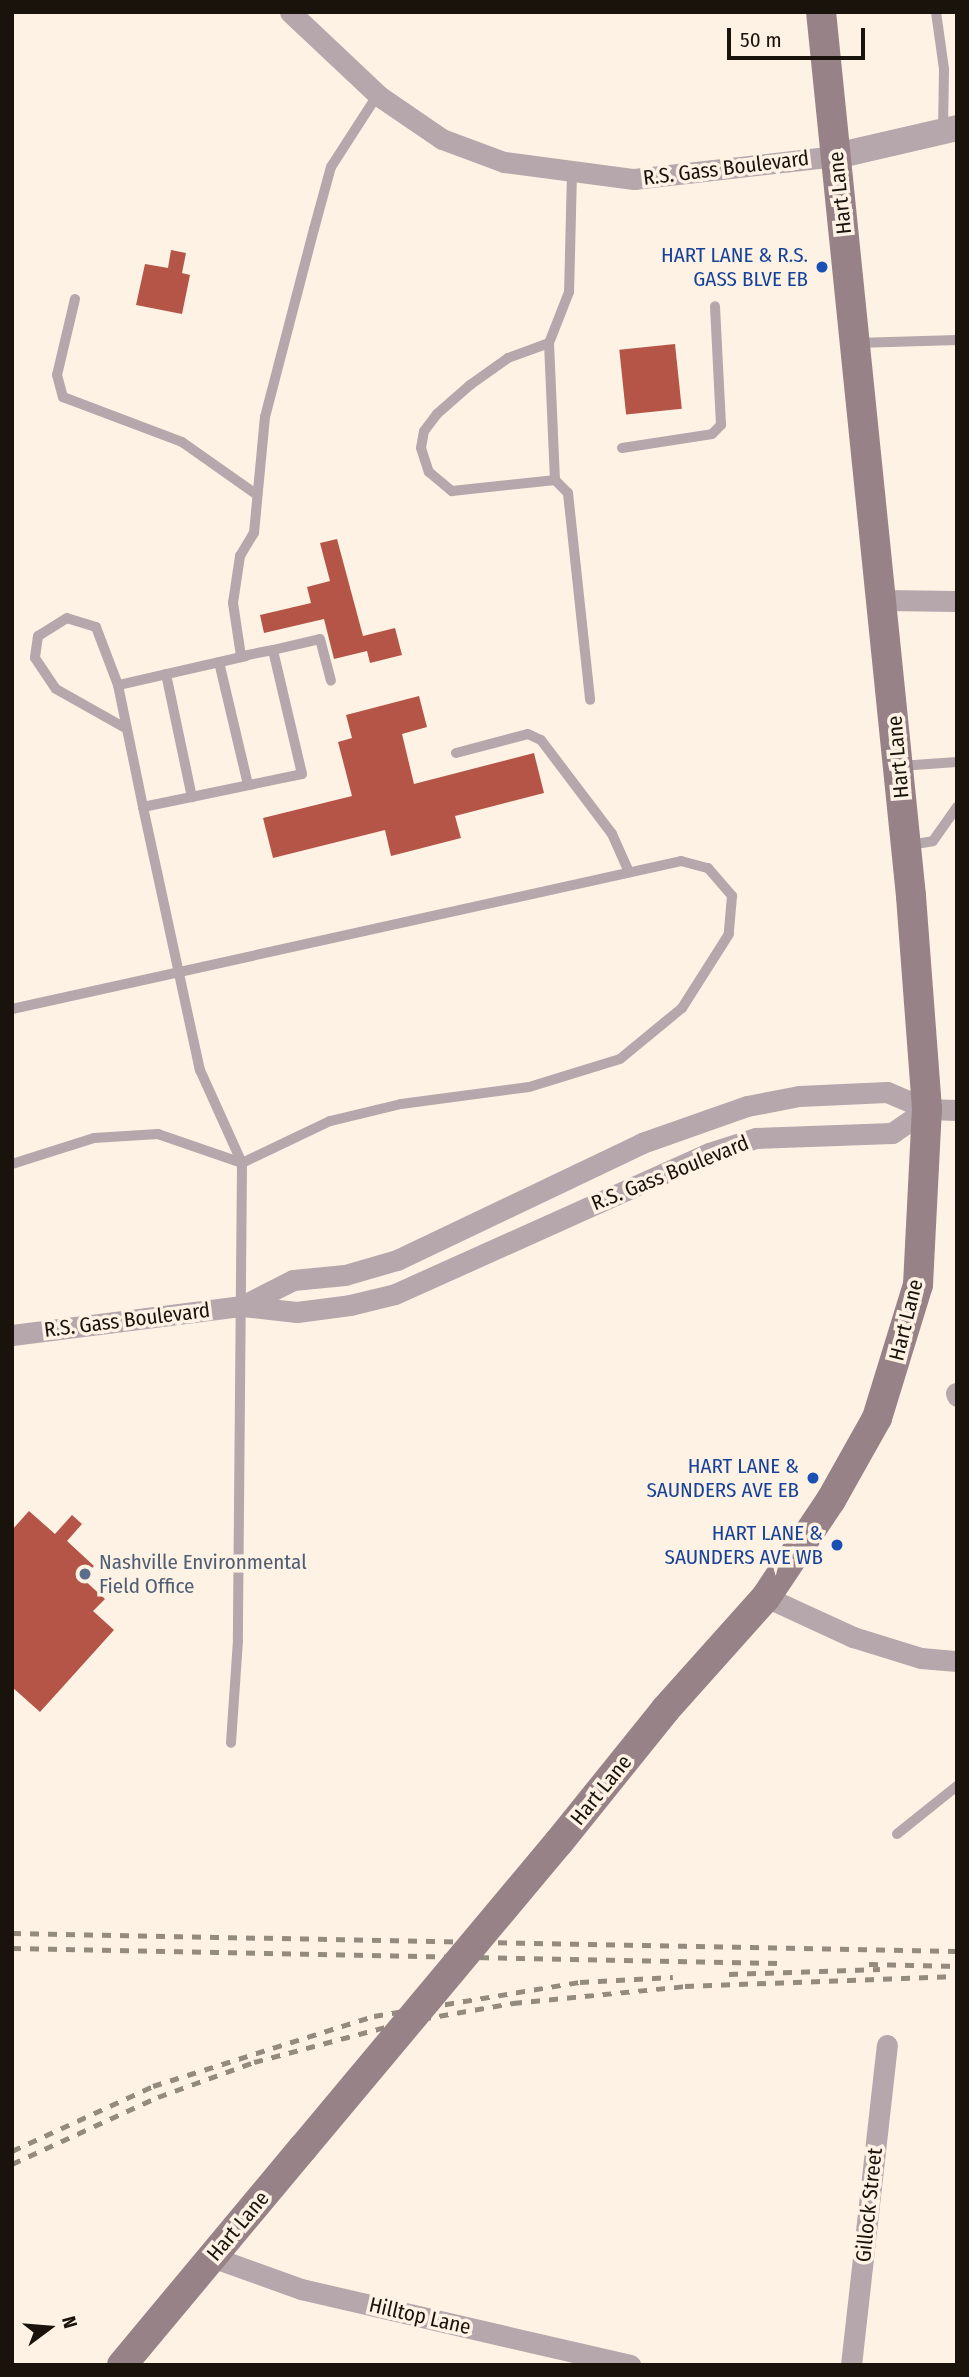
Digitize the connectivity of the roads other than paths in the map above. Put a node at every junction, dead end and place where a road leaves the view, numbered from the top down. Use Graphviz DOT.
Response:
graph roads {
  1 [pos="290,12"];
  2 [pos="821,12"];
  3 [pos="936,12"];
  4 [pos="378,94"];
  5 [pos="950,130"];
  6 [pos="836,156"];
  7 [pos="572,172"];
  8 [pos="75,299"];
  9 [pos="715,306"];
  10 [pos="957,340"];
  11 [pos="549,343"];
  12 [pos="856,343"];
  13 [pos="621,448"];
  14 [pos="555,480"];
  15 [pos="257,495"];
  16 [pos="884,600"];
  17 [pos="957,601"];
  18 [pos="273,650"];
  19 [pos="246,656"];
  20 [pos="219,662"];
  21 [pos="166,674"];
  22 [pos="331,681"];
  23 [pos="118,685"];
  24 [pos="590,700"];
  25 [pos="127,729"];
  26 [pos="456,753"];
  27 [pos="957,762"];
  28 [pos="900,766"];
  29 [pos="248,785"];
  30 [pos="191,797"];
  31 [pos="143,807"];
  32 [pos="957,807"];
  33 [pos="906,846"];
  34 [pos="629,872"];
  35 [pos="178,973"];
  36 [pos="12,1009"];
  37 [pos="927,1110"];
  38 [pos="957,1110"];
  39 [pos="242,1163"];
  40 [pos="12,1164"];
  41 [pos="242,1306"];
  42 [pos="12,1335"];
  43 [pos="766,1597"];
  44 [pos="957,1661"];
  45 [pos="231,1743"];
  46 [pos="957,1786"];
  47 [pos="897,1834"];
  48 [pos="887,2045"];
  49 [pos="212,2257"];
  50 [pos="122,2365"];
  51 [pos="631,2365"];
  52 [pos="851,2365"];
  1 -- 4 [label="street, R.S. Gass Boulevard"];
  2 -- 6 [label="main road, Hart Lane"];
  3 -- 5 [label="lane"];
  4 -- 7 [label="street, R.S. Gass Boulevard"];
  4 -- 15 [label="lane"];
  5 -- 6 [label="street"];
  6 -- 7 [label="street, R.S. Gass Boulevard"];
  6 -- 12 [label="main road, Hart Lane"];
  7 -- 11 [label="lane"];
  8 -- 15 [label="lane"];
  9 -- 13 [label="lane"];
  10 -- 12 [label="lane"];
  11 -- 14 [label="lane"];
  11 -- 14 [label="lane"];
  12 -- 16 [label="main road, Hart Lane"];
  14 -- 24 [label="lane"];
  15 -- 19 [label="lane"];
  16 -- 17 [label="street"];
  16 -- 28 [label="main road, Hart Lane"];
  18 -- 19 [label="lane"];
  18 -- 22 [label="lane"];
  18 -- 29 [label="lane"];
  19 -- 20 [label="lane"];
  20 -- 21 [label="lane"];
  20 -- 29 [label="lane"];
  21 -- 23 [label="lane"];
  21 -- 30 [label="lane"];
  23 -- 25 [label="lane"];
  23 -- 25 [label="lane"];
  25 -- 31 [label="lane"];
  26 -- 34 [label="lane"];
  27 -- 28 [label="lane"];
  28 -- 33 [label="main road, Hart Lane"];
  29 -- 30 [label="lane"];
  30 -- 31 [label="lane"];
  31 -- 35 [label="lane"];
  32 -- 33 [label="lane"];
  33 -- 37 [label="main road, Hart Lane"];
  34 -- 35 [label="lane"];
  34 -- 39 [label="lane"];
  35 -- 36 [label="lane"];
  35 -- 39 [label="lane"];
  37 -- 38 [label="street"];
  37 -- 41 [label="street, R.S. Gass Boulevard"];
  37 -- 41 [label="street, R.S. Gass Boulevard"];
  37 -- 43 [label="main road, Hart Lane"];
  39 -- 40 [label="lane"];
  39 -- 41 [label="lane"];
  41 -- 42 [label="street, R.S. Gass Boulevard"];
  41 -- 45 [label="lane"];
  43 -- 44 [label="street"];
  43 -- 49 [label="main road, Hart Lane, bridge"];
  46 -- 47 [label="lane"];
  48 -- 52 [label="street, Gillock Street"];
  49 -- 50 [label="main road, Hart Lane"];
  49 -- 51 [label="street, Hilltop Lane"];
}
